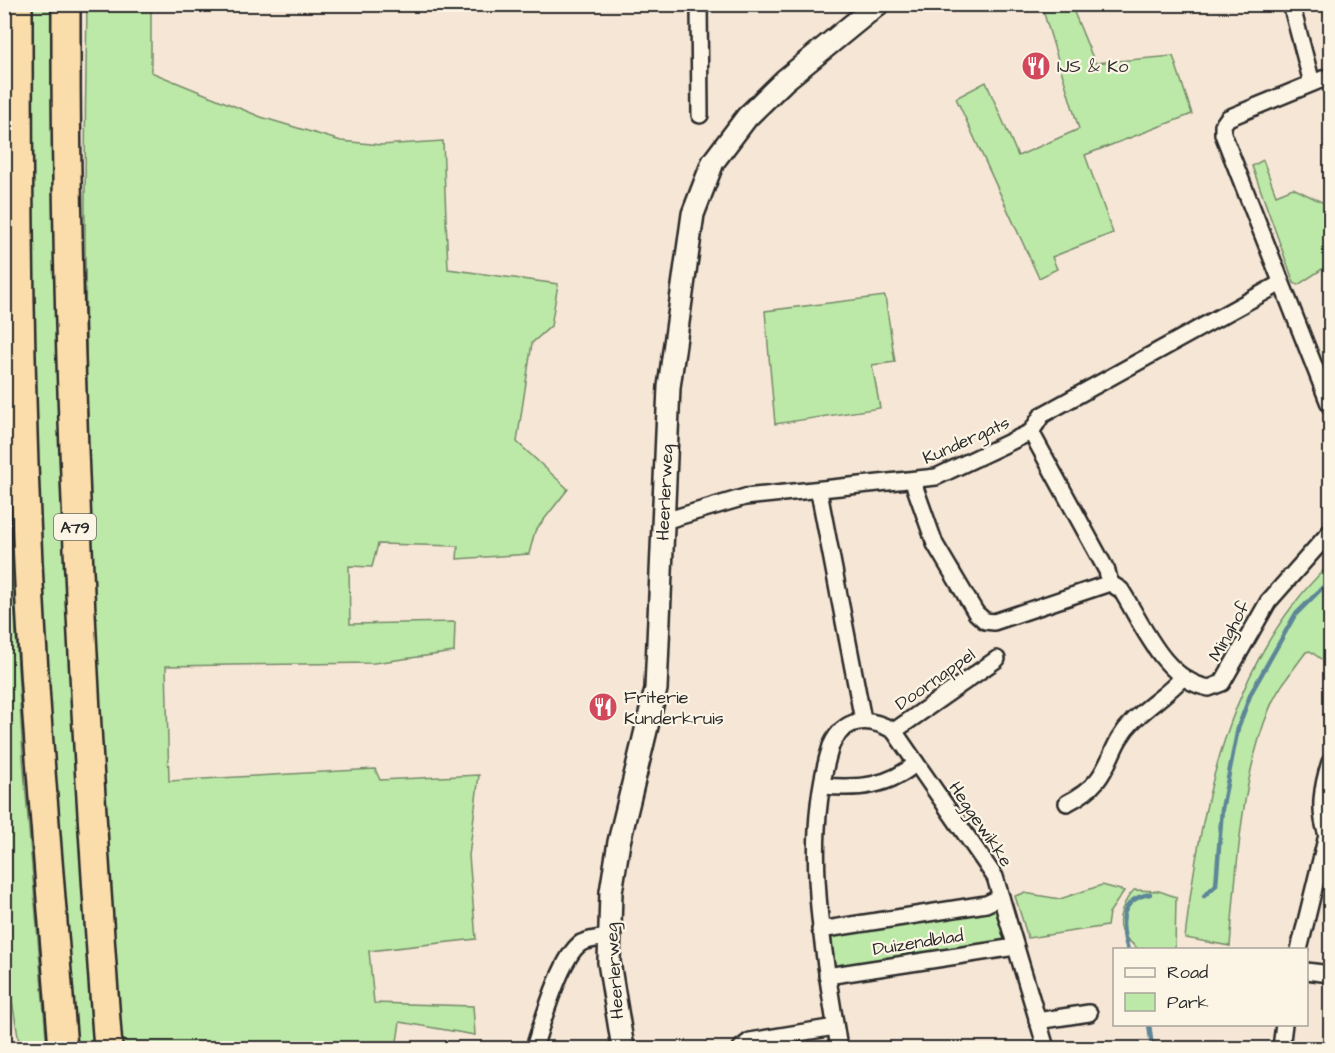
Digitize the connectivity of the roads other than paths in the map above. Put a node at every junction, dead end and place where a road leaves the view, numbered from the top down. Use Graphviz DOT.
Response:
graph roads {
  1 [pos="18,4"];
  2 [pos="66,4"];
  3 [pos="699,4"];
  4 [pos="878,4"];
  5 [pos="1292,4"];
  6 [pos="1330,76"];
  7 [pos="1312,83"];
  8 [pos="700,115"];
  9 [pos="1281,283"];
  10 [pos="1330,406"];
  11 [pos="1031,432"];
  12 [pos="914,482"];
  13 [pos="819,492"];
  14 [pos="664,521"];
  15 [pos="1330,532"];
  16 [pos="1110,583"];
  17 [pos="997,659"];
  18 [pos="1183,677"];
  19 [pos="863,720"];
  20 [pos="894,731"];
  21 [pos="1330,762"];
  22 [pos="916,763"];
  23 [pos="823,786"];
  24 [pos="1067,803"];
  25 [pos="1329,835"];
  26 [pos="1001,897"];
  27 [pos="820,930"];
  28 [pos="609,937"];
  29 [pos="1015,947"];
  30 [pos="1300,948"];
  31 [pos="1308,971"];
  32 [pos="1330,974"];
  33 [pos="827,976"];
  34 [pos="1089,1013"];
  35 [pos="1037,1021"];
  36 [pos="1284,1026"];
  37 [pos="835,1027"];
  38 [pos="63,1048"];
  39 [pos="108,1048"];
  40 [pos="534,1048"];
  41 [pos="623,1048"];
  42 [pos="741,1048"];
  43 [pos="839,1048"];
  44 [pos="1046,1048"];
  45 [pos="1281,1048"];
  1 -- 38 [label="highway"];
  2 -- 39 [label="highway, A79"];
  3 -- 8 [label="street"];
  4 -- 14 [label="main road, Heerlerweg"];
  5 -- 7 [label="street"];
  6 -- 7 [label="street"];
  7 -- 9 [label="street"];
  9 -- 10 [label="street"];
  9 -- 11 [label="street, Kundergats"];
  11 -- 12 [label="street, Kundergats"];
  11 -- 16 [label="street, Minghof"];
  12 -- 13 [label="street, Kundergats"];
  12 -- 16 [label="street"];
  13 -- 14 [label="street, Kundergats"];
  13 -- 19 [label="street"];
  14 -- 28 [label="main road, Heerlerweg"];
  15 -- 18 [label="street, Minghof"];
  16 -- 18 [label="street, Minghof"];
  17 -- 20 [label="street, Doornappel"];
  18 -- 24 [label="street"];
  19 -- 20 [label="street"];
  19 -- 23 [label="street"];
  20 -- 22 [label="street, Heggewikke"];
  21 -- 25 [label="street"];
  22 -- 23 [label="street"];
  22 -- 26 [label="street, Heggewikke"];
  23 -- 27 [label="street"];
  25 -- 30 [label="street"];
  26 -- 27 [label="street, Duizendblad"];
  26 -- 29 [label="street, Heggewikke"];
  27 -- 33 [label="street"];
  28 -- 40 [label="street"];
  28 -- 41 [label="main road, Heerlerweg"];
  29 -- 33 [label="street, Duizendblad"];
  29 -- 35 [label="street, Heggewikke"];
  31 -- 32 [label="street"];
  33 -- 37 [label="street"];
  34 -- 35 [label="street"];
  35 -- 44 [label="street, Heggewikke"];
  36 -- 45 [label="street"];
  37 -- 42 [label="street"];
  37 -- 43 [label="street"];
}
